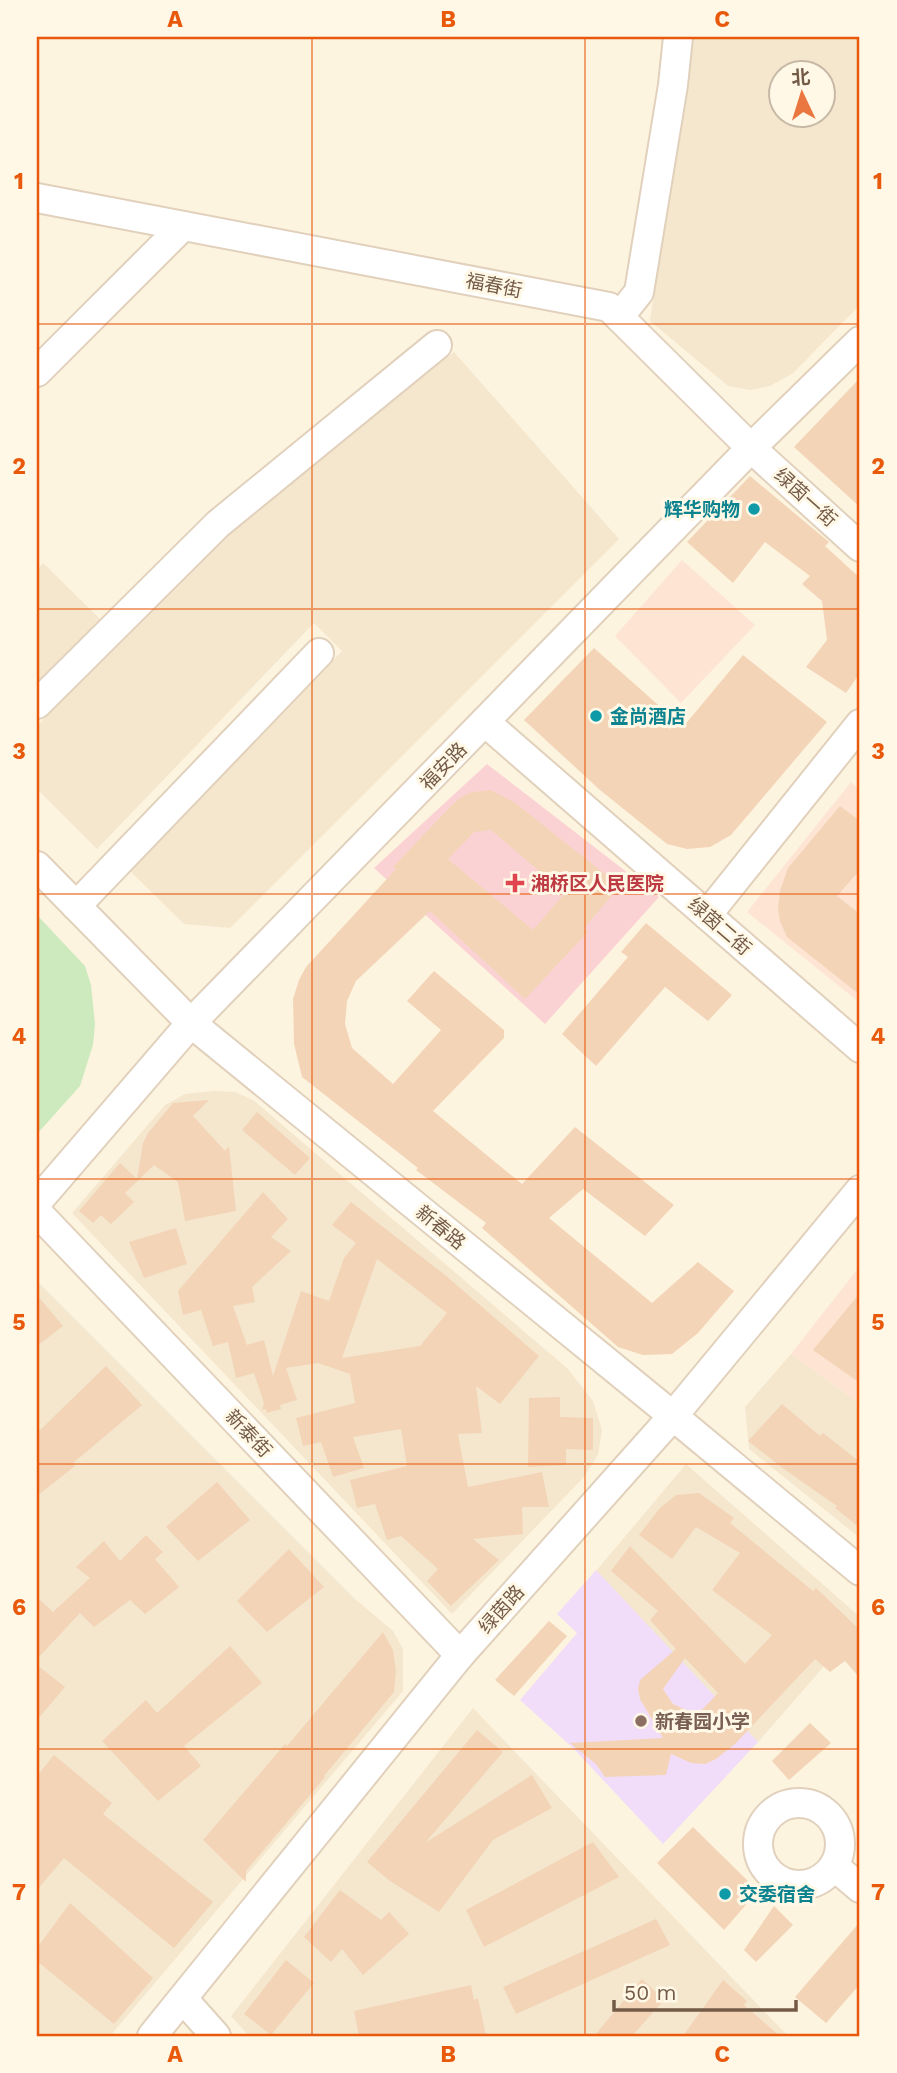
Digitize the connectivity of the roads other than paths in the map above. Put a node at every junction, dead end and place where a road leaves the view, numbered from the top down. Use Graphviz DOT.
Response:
graph roads {
  1 [pos="678,37"];
  2 [pos="37,198"];
  3 [pos="183,226"];
  4 [pos="619,317"];
  5 [pos="860,341"];
  6 [pos="437,345"];
  7 [pos="37,372"];
  8 [pos="751,448"];
  9 [pos="860,547"];
  10 [pos="319,653"];
  11 [pos="37,704"];
  12 [pos="485,722"];
  13 [pos="860,724"];
  14 [pos="37,866"];
  15 [pos="76,905"];
  16 [pos="707,915"];
  17 [pos="191,1023"];
  18 [pos="860,1048"];
  19 [pos="860,1189"];
  20 [pos="37,1202"];
  21 [pos="37,1212"];
  22 [pos="673,1416"];
  23 [pos="860,1571"];
  24 [pos="460,1655"];
  25 [pos="834,1866"];
  26 [pos="860,1888"];
  27 [pos="183,1999"];
  28 [pos="152,2036"];
  29 [pos="216,2036"];
  1 -- 4 [label="street"];
  2 -- 3 [label="street, 福春街"];
  3 -- 4 [label="street, 福春街"];
  3 -- 7 [label="street"];
  4 -- 8 [label="street, 福春街"];
  5 -- 8 [label="street, 福安路"];
  6 -- 11 [label="street"];
  8 -- 9 [label="street, 绿茵一街"];
  8 -- 12 [label="street, 福安路"];
  10 -- 15 [label="street"];
  12 -- 16 [label="street, 绿茵二街"];
  12 -- 17 [label="street, 福安路"];
  13 -- 16 [label="street"];
  14 -- 15 [label="street, 新春路"];
  15 -- 17 [label="street, 新春路"];
  16 -- 18 [label="street, 绿茵二街"];
  17 -- 20 [label="street, 福安路"];
  17 -- 22 [label="street, 新春路"];
  19 -- 22 [label="street, 绿茵路"];
  21 -- 24 [label="street, 新泰街"];
  22 -- 23 [label="street, 新春路"];
  22 -- 24 [label="street, 绿茵路"];
  24 -- 27 [label="street, 绿茵路"];
  25 -- 26 [label="street"];
  27 -- 28 [label="street, 绿茵路"];
  27 -- 29 [label="street"];
}
